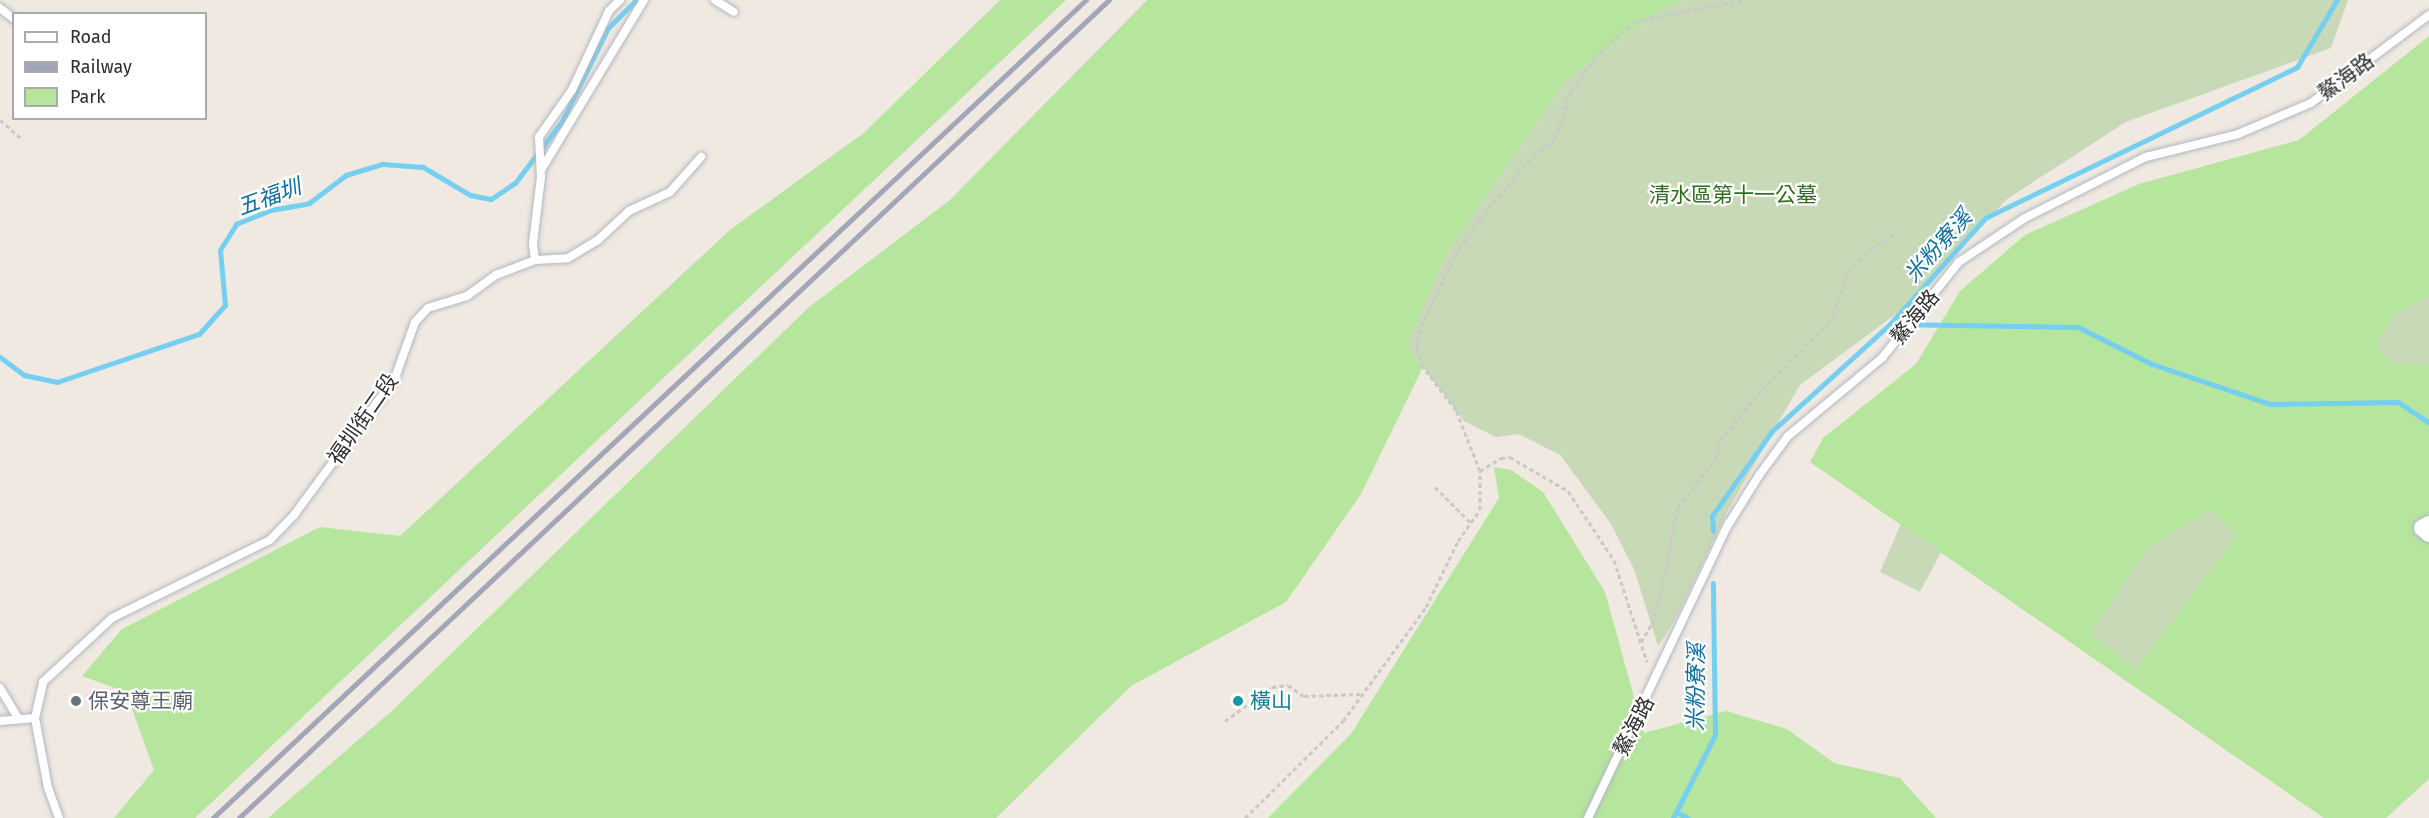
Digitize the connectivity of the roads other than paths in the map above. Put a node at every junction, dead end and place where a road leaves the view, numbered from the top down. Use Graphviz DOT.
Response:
graph roads {
  1 [pos="620,0"];
  2 [pos="644,0"];
  3 [pos="715,0"];
  4 [pos="0,8"];
  5 [pos="734,12"];
  6 [pos="2429,15"];
  7 [pos="12,18"];
  8 [pos="701,157"];
  9 [pos="541,171"];
  10 [pos="535,260"];
  11 [pos="2429,524"];
  12 [pos="2429,534"];
  13 [pos="0,688"];
  14 [pos="18,718"];
  15 [pos="35,718"];
  16 [pos="0,721"];
  17 [pos="58,818"];
  18 [pos="1587,818"];
  1 -- 9 [label="lane"];
  2 -- 9 [label="lane"];
  3 -- 5 [label="lane"];
  4 -- 7 [label="lane"];
  6 -- 18 [label="lane, 鰲海路"];
  8 -- 10 [label="lane, 福圳街二段"];
  9 -- 10 [label="lane"];
  10 -- 15 [label="lane, 福圳街二段"];
  11 -- 12 [label="street"];
  13 -- 14 [label="lane"];
  14 -- 15 [label="lane"];
  14 -- 16 [label="lane"];
  15 -- 17 [label="lane"];
}
